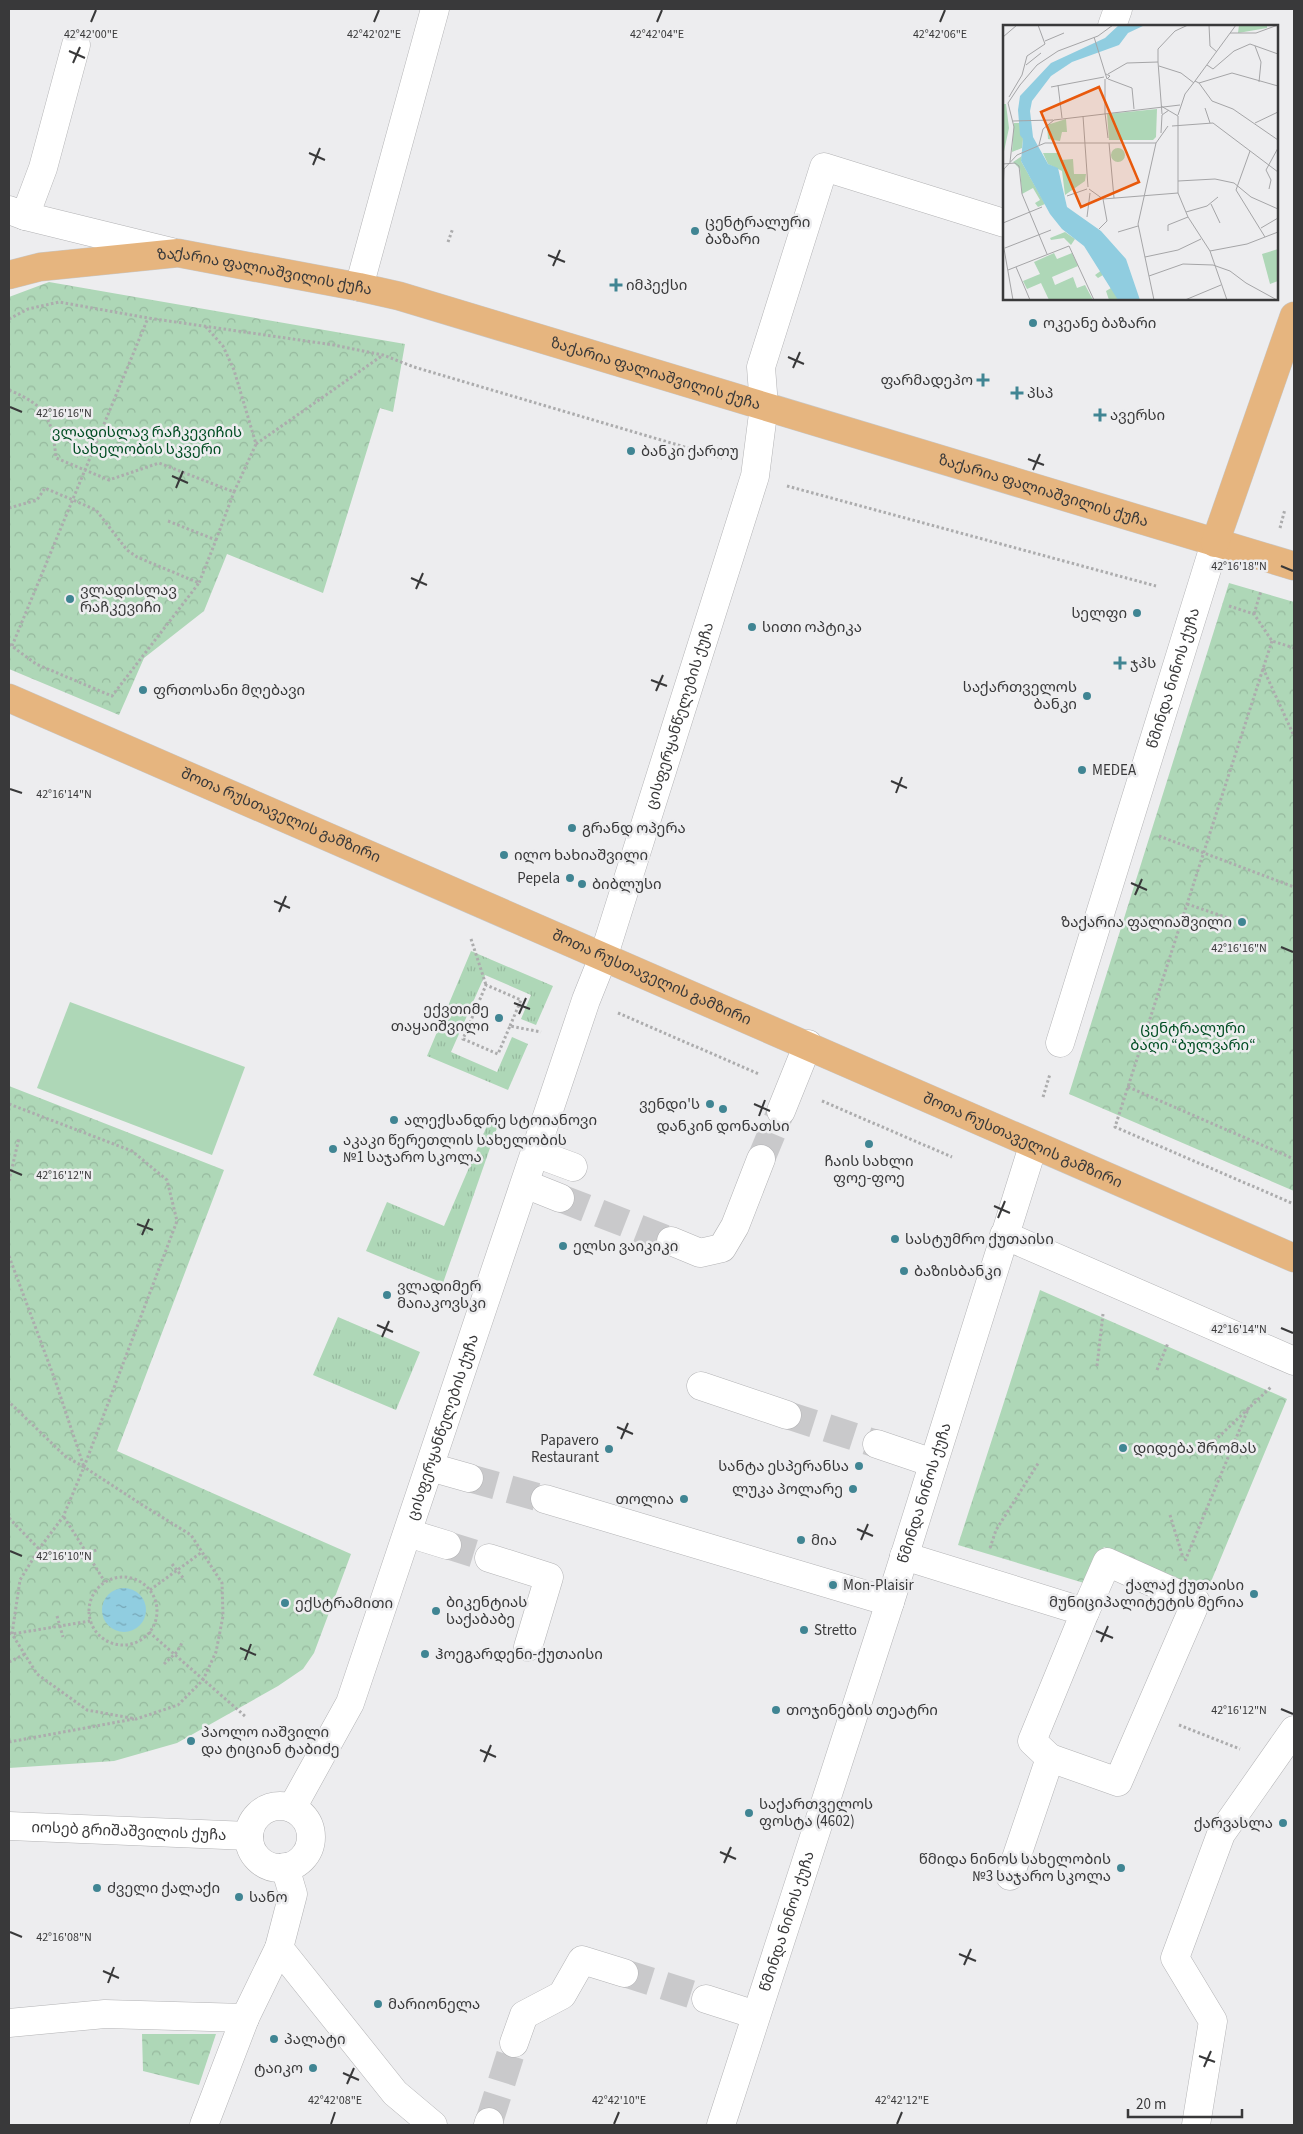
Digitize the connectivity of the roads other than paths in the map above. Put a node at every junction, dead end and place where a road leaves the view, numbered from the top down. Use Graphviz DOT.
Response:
graph roads {
  1 [pos="435,9"];
  2 [pos="1118,9"];
  3 [pos="1112,25"];
  4 [pos="76,45"];
  5 [pos="17,213"];
  6 [pos="1003,223"];
  7 [pos="178,253"];
  8 [pos="9,275"];
  9 [pos="359,287"];
  10 [pos="1294,316"];
  11 [pos="764,406"];
  12 [pos="1214,543"];
  13 [pos="1294,566"];
  14 [pos="9,698"];
  15 [pos="604,956"];
  16 [pos="1060,1043"];
  17 [pos="808,1044"];
  18 [pos="785,1099"];
  19 [pos="1033,1146"];
  20 [pos="535,1153"];
  21 [pos="761,1158"];
  22 [pos="573,1167"];
  23 [pos="524,1184"];
  24 [pos="560,1198"];
  25 [pos="1004,1235"];
  26 [pos="671,1241"];
  27 [pos="1294,1258"];
  28 [pos="1294,1361"];
  29 [pos="701,1386"];
  30 [pos="788,1415"];
  31 [pos="877,1444"];
  32 [pos="933,1463"];
  33 [pos="430,1467"];
  34 [pos="469,1478"];
  35 [pos="545,1499"];
  36 [pos="408,1533"];
  37 [pos="447,1545"];
  38 [pos="904,1556"];
  39 [pos="489,1558"];
  40 [pos="890,1602"];
  41 [pos="1085,1612"];
  42 [pos="528,1647"];
  43 [pos="1294,1730"];
  44 [pos="1050,1758"];
  45 [pos="292,1808"];
  46 [pos="9,1826"];
  47 [pos="249,1836"];
  48 [pos="285,1867"];
  49 [pos="1010,1876"];
  50 [pos="278,1948"];
  51 [pos="624,1973"];
  52 [pos="706,1999"];
  53 [pos="756,2015"];
  54 [pos="245,2018"];
  55 [pos="9,2023"];
  56 [pos="514,2043"];
  57 [pos="204,2125"];
  58 [pos="433,2125"];
  59 [pos="721,2125"];
  60 [pos="1196,2125"];
  1 -- 9 [label="street"];
  2 -- 3 [label="street"];
  4 -- 5 [label="street"];
  5 -- 7 [label="street, ზაქარია ფალიაშვილის ქუჩა"];
  6 -- 11 [label="street, ცისფერყანწელების ქუჩა"];
  7 -- 8 [label="main road"];
  7 -- 9 [label="main road, ზაქარია ფალიაშვილის ქუჩა"];
  9 -- 11 [label="main road, ზაქარია ფალიაშვილის ქუჩა"];
  10 -- 12 [label="main road, წმინდა ნინოს ქუჩა"];
  11 -- 12 [label="main road, ზაქარია ფალიაშვილის ქუჩა"];
  11 -- 15 [label="street, ცისფერყანწელების ქუჩა"];
  12 -- 13 [label="main road, ზაქარია ფალიაშვილის ქუჩა"];
  12 -- 16 [label="street, წმინდა ნინოს ქუჩა"];
  14 -- 15 [label="main road, შოთა რუსთაველის გამზირი"];
  15 -- 17 [label="main road, შოთა რუსთაველის გამზირი"];
  15 -- 20 [label="street, ცისფერყანწელების ქუჩა"];
  17 -- 18 [label="street"];
  17 -- 19 [label="main road, შოთა რუსთაველის გამზირი"];
  19 -- 25 [label="street, წმინდა ნინოს ქუჩა"];
  19 -- 27 [label="main road, შოთა რუსთაველის გამზირი"];
  20 -- 22 [label="street"];
  20 -- 23 [label="street, ცისფერყანწელების ქუჩა"];
  21 -- 26 [label="street"];
  23 -- 24 [label="street"];
  23 -- 33 [label="street, ცისფერყანწელების ქუჩა"];
  25 -- 28 [label="street"];
  25 -- 32 [label="street, წმინდა ნინოს ქუჩა"];
  29 -- 30 [label="street"];
  31 -- 32 [label="street"];
  32 -- 38 [label="street, წმინდა ნინოს ქუჩა"];
  33 -- 34 [label="street"];
  33 -- 36 [label="street, ცისფერყანწელების ქუჩა"];
  35 -- 40 [label="street"];
  36 -- 37 [label="street"];
  36 -- 45 [label="street, ცისფერყანწელების ქუჩა"];
  38 -- 40 [label="street, წმინდა ნინოს ქუჩა"];
  38 -- 41 [label="street"];
  39 -- 42 [label="street"];
  40 -- 53 [label="street, წმინდა ნინოს ქუჩა"];
  41 -- 44 [label="street"];
  41 -- 44 [label="street"];
  43 -- 60 [label="street"];
  44 -- 49 [label="street"];
  45 -- 47 [label="street"];
  45 -- 48 [label="street"];
  46 -- 47 [label="street, იოსებ გრიშაშვილის ქუჩა"];
  47 -- 48 [label="street"];
  48 -- 50 [label="street"];
  50 -- 54 [label="street"];
  50 -- 58 [label="street"];
  51 -- 56 [label="street"];
  52 -- 53 [label="street"];
  53 -- 59 [label="street, წმინდა ნინოს ქუჩა"];
  54 -- 55 [label="street"];
  54 -- 57 [label="street"];
}
